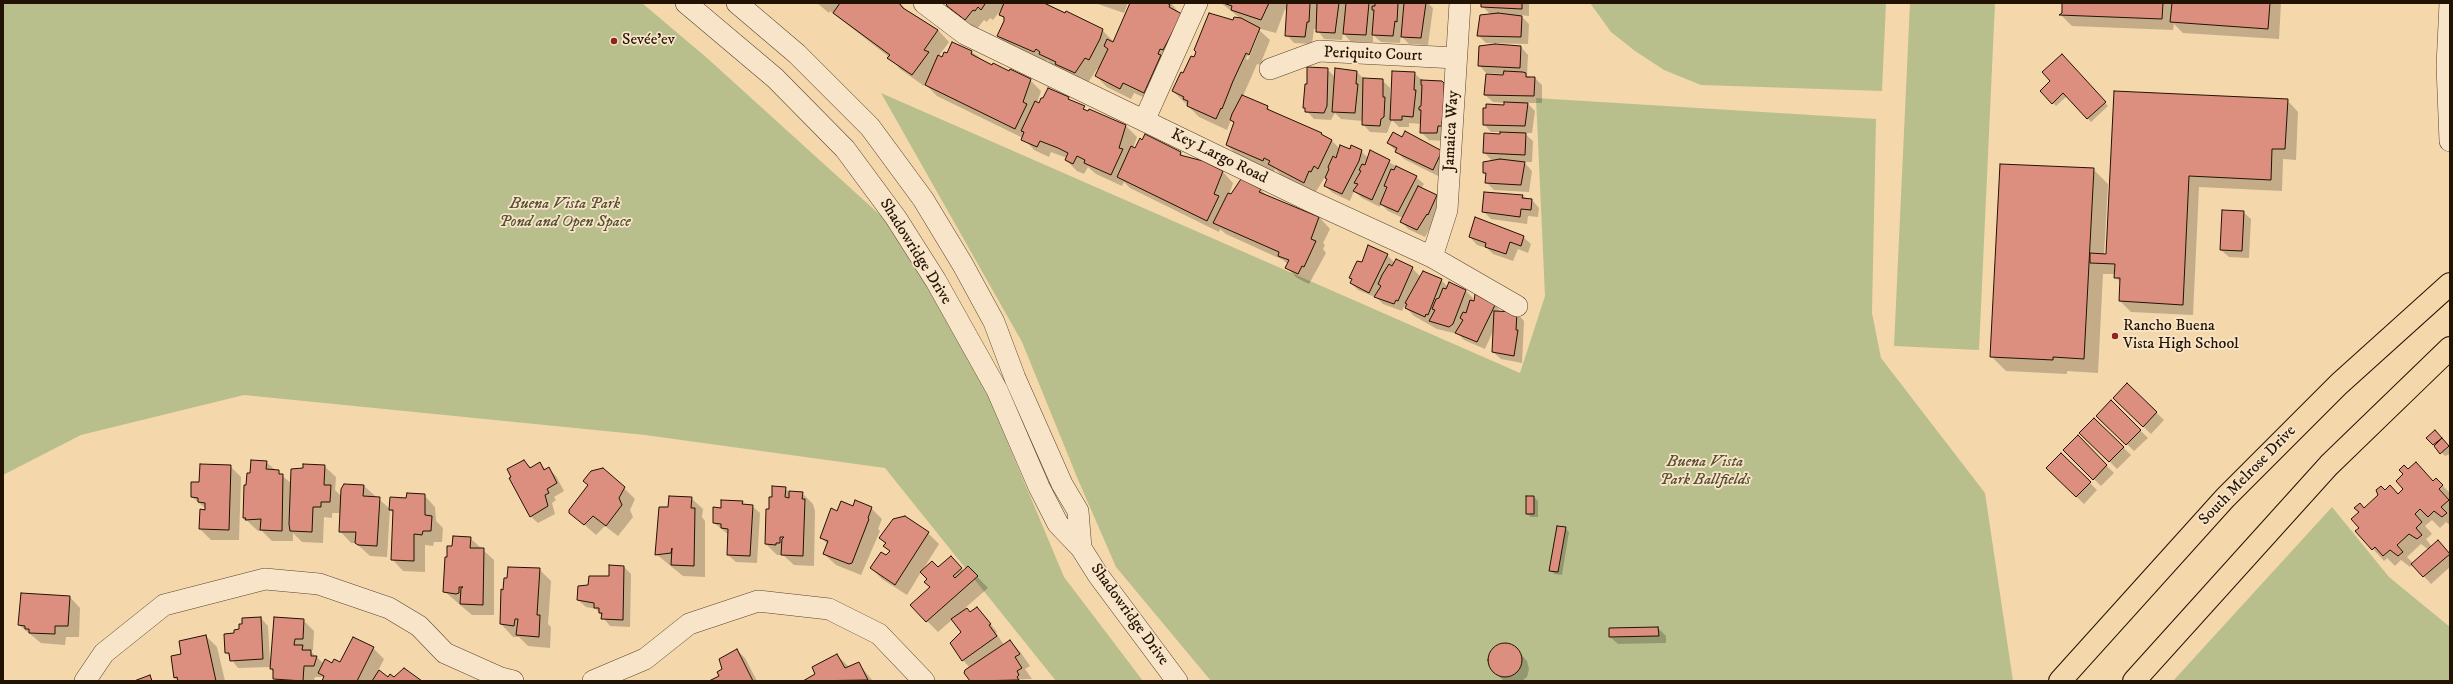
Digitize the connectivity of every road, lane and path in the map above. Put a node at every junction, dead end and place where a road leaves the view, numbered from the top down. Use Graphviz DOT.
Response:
graph roads {
  1 [pos="686,3"];
  2 [pos="737,3"];
  3 [pos="924,3"];
  4 [pos="1197,3"];
  5 [pos="1460,3"];
  6 [pos="2450,3"];
  7 [pos="1456,58"];
  8 [pos="1270,69"];
  9 [pos="1144,120"];
  10 [pos="2450,141"];
  11 [pos="1432,256"];
  12 [pos="2450,284"];
  13 [pos="1517,306"];
  14 [pos="2450,348"];
  15 [pos="1081,548"];
  16 [pos="85,681"];
  17 [pos="514,681"];
  18 [pos="593,681"];
  19 [pos="924,681"];
  20 [pos="1177,681"];
  21 [pos="2060,681"];
  22 [pos="2134,681"];
  1 -- 15 [label="street, Shadowridge Drive"];
  2 -- 15 [label="street, Shadowridge Drive"];
  3 -- 9 [label="street, Key Largo Road"];
  4 -- 9 [label="street"];
  5 -- 7 [label="street, Jamaica Way"];
  6 -- 10 [label="street"];
  7 -- 8 [label="street, Periquito Court"];
  7 -- 11 [label="street, Jamaica Way"];
  9 -- 11 [label="street, Key Largo Road"];
  11 -- 13 [label="street, Key Largo Road"];
  12 -- 21 [label="main road, South Melrose Drive"];
  14 -- 22 [label="main road"];
  15 -- 20 [label="street, Shadowridge Drive"];
  16 -- 17 [label="street"];
  18 -- 19 [label="street"];
}
